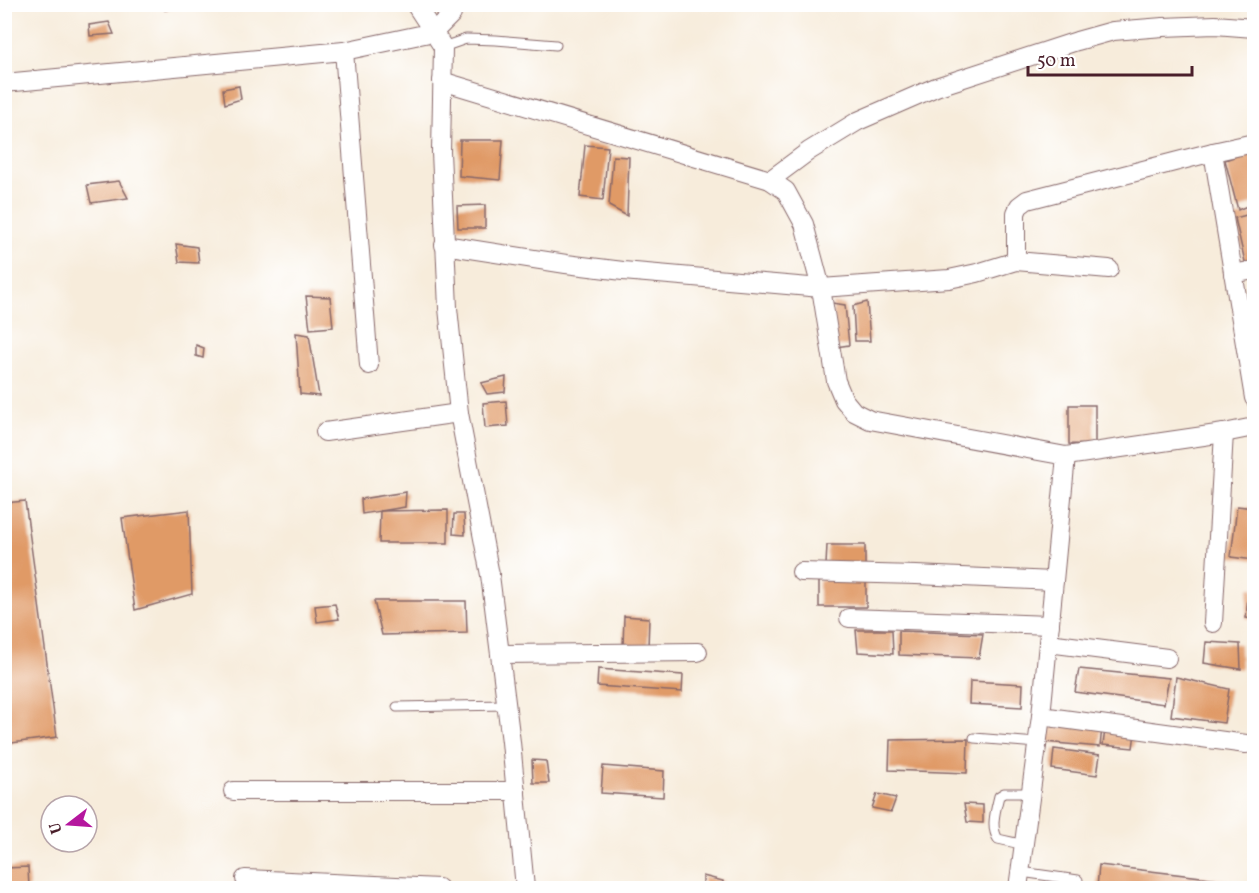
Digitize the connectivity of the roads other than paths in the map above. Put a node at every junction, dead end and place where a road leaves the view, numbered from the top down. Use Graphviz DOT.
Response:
graph roads {
  1 [pos="415,4"];
  2 [pos="453,4"];
  3 [pos="1254,28"];
  4 [pos="439,40"];
  5 [pos="556,45"];
  6 [pos="344,51"];
  7 [pos="442,81"];
  8 [pos="4,83"];
  9 [pos="1254,143"];
  10 [pos="1213,152"];
  11 [pos="770,180"];
  12 [pos="444,245"];
  13 [pos="1016,261"];
  14 [pos="1110,269"];
  15 [pos="1254,270"];
  16 [pos="1233,274"];
  17 [pos="821,288"];
  18 [pos="369,365"];
  19 [pos="1254,398"];
  20 [pos="459,413"];
  21 [pos="1254,427"];
  22 [pos="325,432"];
  23 [pos="1224,433"];
  24 [pos="1066,456"];
  25 [pos="801,572"];
  26 [pos="1054,581"];
  27 [pos="849,618"];
  28 [pos="1213,623"];
  29 [pos="1049,634"];
  30 [pos="698,652"];
  31 [pos="500,654"];
  32 [pos="1167,658"];
  33 [pos="505,705"];
  34 [pos="397,707"];
  35 [pos="1041,717"];
  36 [pos="974,738"];
  37 [pos="1037,743"];
  38 [pos="1246,744"];
  39 [pos="233,790"];
  40 [pos="516,791"];
  41 [pos="1031,793"];
  42 [pos="1025,845"];
  43 [pos="245,879"];
  44 [pos="1020,880"];
  45 [pos="1078,880"];
  46 [pos="439,888"];
  47 [pos="525,888"];
  1 -- 4 [label="street"];
  2 -- 4 [label="street"];
  3 -- 11 [label="street"];
  4 -- 5 [label="lane"];
  4 -- 6 [label="street"];
  4 -- 7 [label="street"];
  6 -- 8 [label="street"];
  6 -- 18 [label="street"];
  7 -- 11 [label="street"];
  7 -- 12 [label="street"];
  9 -- 10 [label="street"];
  10 -- 13 [label="street"];
  10 -- 16 [label="street"];
  11 -- 17 [label="street"];
  12 -- 17 [label="street"];
  12 -- 20 [label="street"];
  13 -- 14 [label="street"];
  13 -- 17 [label="street"];
  15 -- 16 [label="street"];
  16 -- 19 [label="street"];
  17 -- 24 [label="street"];
  20 -- 22 [label="street"];
  20 -- 31 [label="street"];
  21 -- 23 [label="street"];
  23 -- 24 [label="street"];
  23 -- 28 [label="street"];
  24 -- 26 [label="street"];
  25 -- 26 [label="street"];
  26 -- 29 [label="street"];
  27 -- 29 [label="street"];
  29 -- 32 [label="street"];
  29 -- 35 [label="street"];
  30 -- 31 [label="street"];
  31 -- 33 [label="street"];
  33 -- 34 [label="lane"];
  33 -- 40 [label="street"];
  35 -- 37 [label="street"];
  35 -- 38 [label="street"];
  36 -- 37 [label="lane"];
  37 -- 41 [label="street"];
  39 -- 40 [label="street"];
  40 -- 47 [label="street"];
  41 -- 42 [label="street"];
  41 -- 42 [label="lane"];
  42 -- 44 [label="street"];
  43 -- 46 [label="street"];
  44 -- 45 [label="lane"];
}
